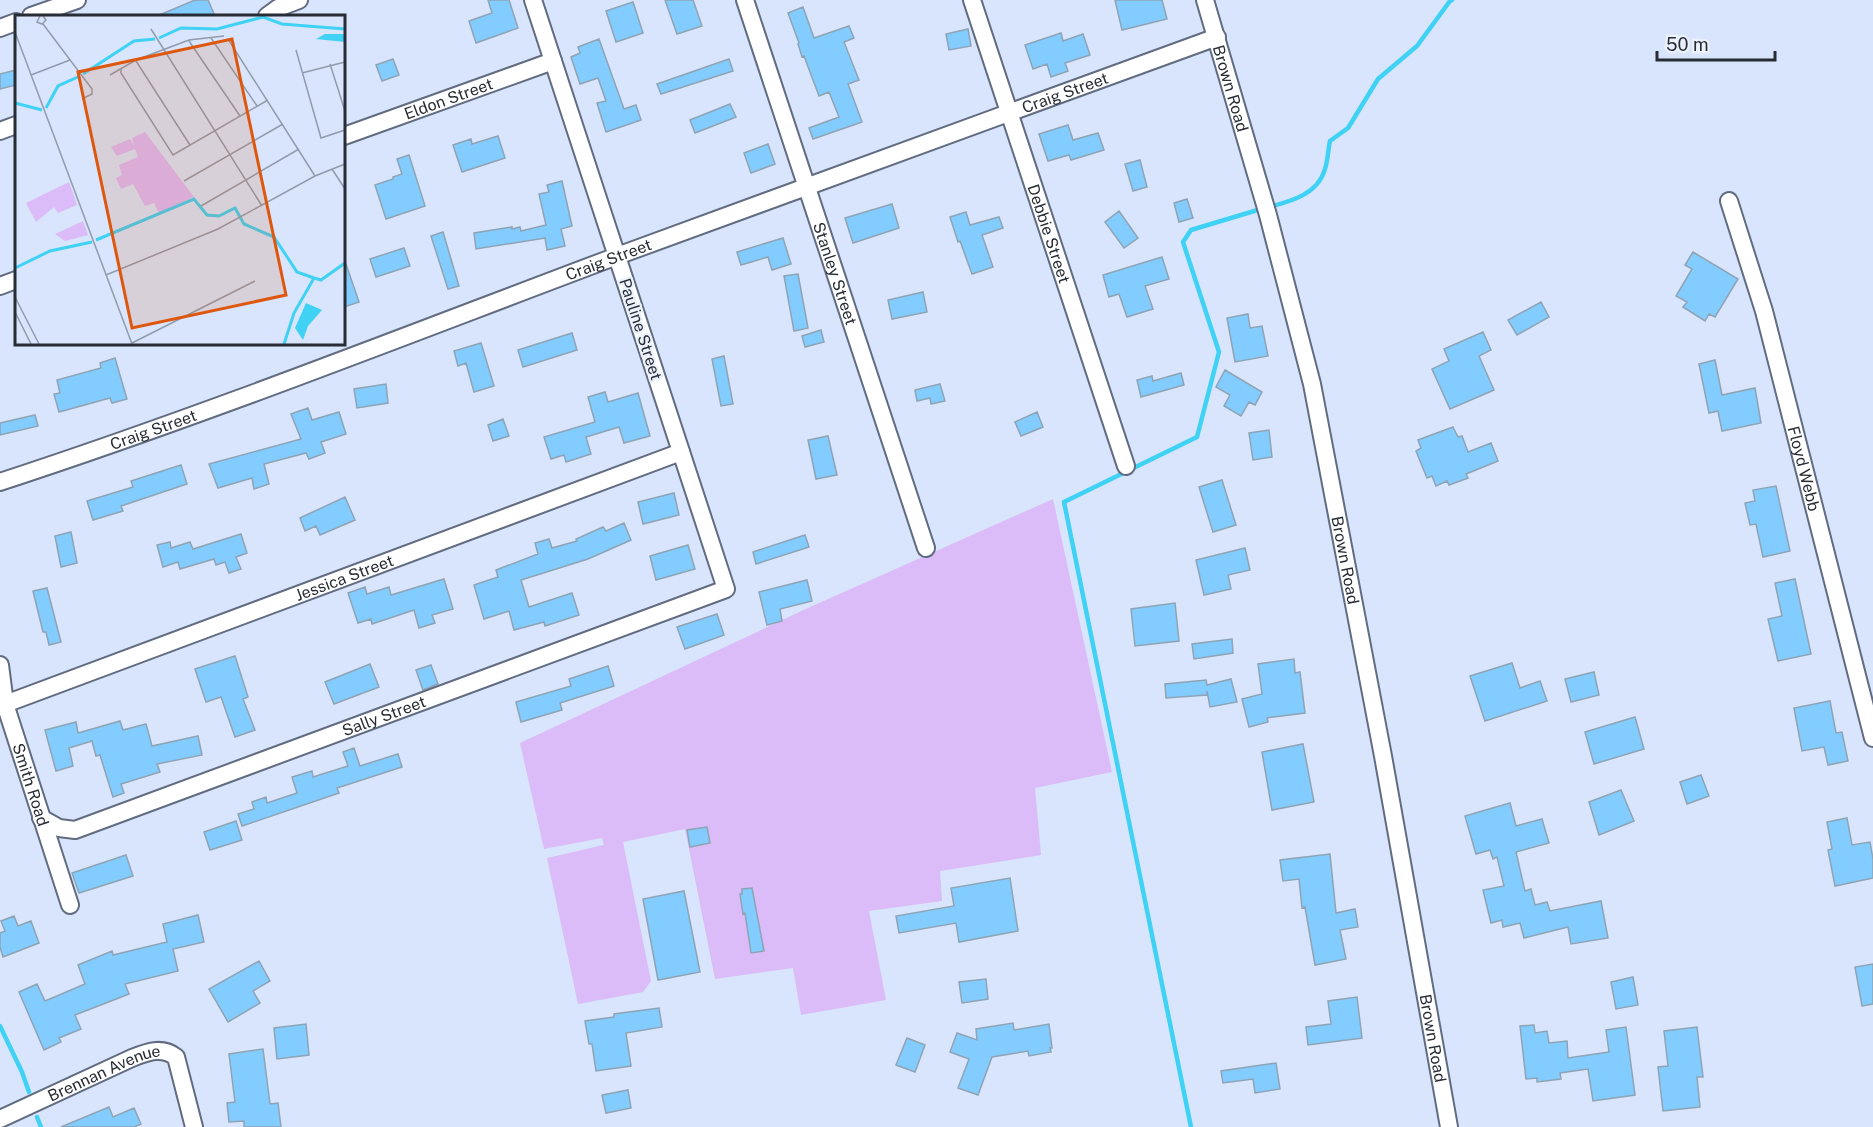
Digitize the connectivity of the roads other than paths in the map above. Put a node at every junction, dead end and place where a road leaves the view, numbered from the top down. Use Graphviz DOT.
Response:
graph roads {
  1 [pos="77,0"];
  2 [pos="299,0"];
  3 [pos="532,0"];
  4 [pos="745,0"];
  5 [pos="972,0"];
  6 [pos="1205,0"];
  7 [pos="35,15"];
  8 [pos="268,15"];
  9 [pos="15,22"];
  10 [pos="0,28"];
  11 [pos="1217,37"];
  12 [pos="553,61"];
  13 [pos="1009,113"];
  14 [pos="15,125"];
  15 [pos="0,131"];
  16 [pos="345,136"];
  17 [pos="806,187"];
  18 [pos="1729,201"];
  19 [pos="617,256"];
  20 [pos="15,280"];
  21 [pos="0,285"];
  22 [pos="681,452"];
  23 [pos="1126,466"];
  24 [pos="0,482"];
  25 [pos="926,548"];
  26 [pos="726,589"];
  27 [pos="0,664"];
  28 [pos="5,704"];
  29 [pos="1873,738"];
  30 [pos="41,818"];
  31 [pos="70,905"];
  32 [pos="0,1119"];
  33 [pos="194,1127"];
  34 [pos="1449,1127"];
  1 -- 7 [label="street"];
  2 -- 8 [label="street"];
  3 -- 12 [label="street, Pauline Street"];
  4 -- 17 [label="street, Stanley Street"];
  5 -- 13 [label="street, Debbie Street"];
  6 -- 11 [label="street, Brown Road"];
  9 -- 10 [label="street"];
  11 -- 13 [label="street, Craig Street"];
  11 -- 34 [label="street, Brown Road"];
  12 -- 16 [label="street, Eldon Street"];
  12 -- 19 [label="street, Pauline Street"];
  13 -- 17 [label="street, Craig Street"];
  13 -- 23 [label="street, Debbie Street"];
  14 -- 15 [label="street"];
  17 -- 19 [label="street, Craig Street"];
  17 -- 25 [label="street, Stanley Street"];
  18 -- 29 [label="street, Floyd Webb"];
  19 -- 22 [label="street, Pauline Street"];
  19 -- 24 [label="street, Craig Street"];
  20 -- 21 [label="street"];
  22 -- 26 [label="street, Pauline Street"];
  22 -- 28 [label="street, Jessica Street"];
  26 -- 30 [label="street, Sally Street"];
  27 -- 28 [label="street, Smith Road"];
  28 -- 30 [label="street, Smith Road"];
  30 -- 31 [label="street, Smith Road"];
  32 -- 33 [label="street, Brennan Avenue"];
}
